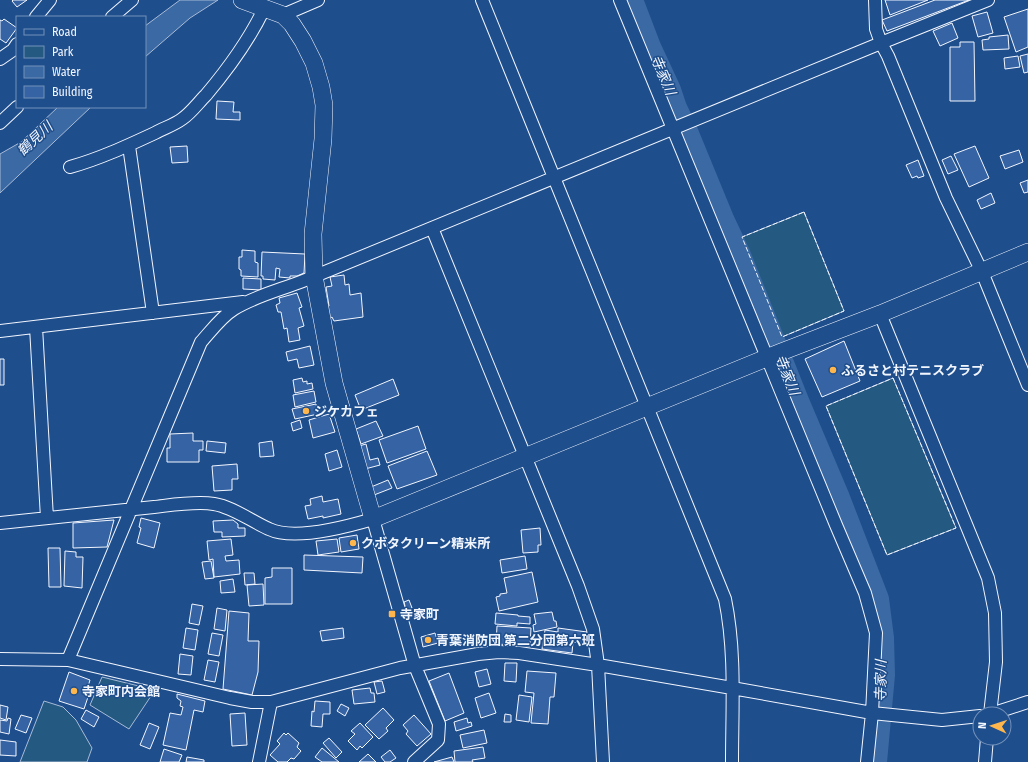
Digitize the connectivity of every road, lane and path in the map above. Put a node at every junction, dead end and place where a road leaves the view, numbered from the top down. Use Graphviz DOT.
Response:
graph roads {
  1 [pos="50,0"];
  2 [pos="132,0"];
  3 [pos="318,0"];
  4 [pos="482,0"];
  5 [pos="620,0"];
  6 [pos="875,0"];
  7 [pos="988,0"];
  8 [pos="253,5"];
  9 [pos="282,15"];
  10 [pos="37,16"];
  11 [pos="113,16"];
  12 [pos="881,43"];
  13 [pos="16,46"];
  14 [pos="1,57"];
  15 [pos="16,108"];
  16 [pos="0,123"];
  17 [pos="679,126"];
  18 [pos="129,146"];
  19 [pos="70,167"];
  20 [pos="554,178"];
  21 [pos="432,228"];
  22 [pos="1028,252"];
  23 [pos="982,272"];
  24 [pos="314,276"];
  25 [pos="252,300"];
  26 [pos="153,313"];
  27 [pos="880,314"];
  28 [pos="36,327"];
  29 [pos="0,331"];
  30 [pos="774,355"];
  31 [pos="1028,385"];
  32 [pos="647,408"];
  33 [pos="525,457"];
  34 [pos="130,509"];
  35 [pos="47,518"];
  36 [pos="373,520"];
  37 [pos="0,523"];
  38 [pos="0,659"];
  39 [pos="68,660"];
  40 [pos="415,666"];
  41 [pos="598,666"];
  42 [pos="732,688"];
  43 [pos="271,702"];
  44 [pos="1028,702"];
  45 [pos="991,706"];
  46 [pos="1012,707"];
  47 [pos="872,713"];
  48 [pos="972,717"];
  49 [pos="986,746"];
  50 [pos="259,762"];
  51 [pos="414,762"];
  52 [pos="603,762"];
  53 [pos="732,762"];
  54 [pos="867,762"];
  55 [pos="985,762"];
  1 -- 10 [label="street"];
  2 -- 11 [label="street"];
  3 -- 9 [label="street"];
  4 -- 20 [label="street"];
  5 -- 17 [label="street"];
  6 -- 12 [label="street"];
  7 -- 12 [label="street"];
  8 -- 9 [label="street"];
  8 -- 18 [label="street"];
  9 -- 24 [label="street"];
  12 -- 17 [label="street"];
  12 -- 23 [label="street"];
  13 -- 14 [label="street"];
  15 -- 16 [label="street"];
  17 -- 20 [label="street"];
  17 -- 30 [label="street"];
  18 -- 19 [label="street"];
  18 -- 26 [label="street"];
  20 -- 21 [label="street"];
  20 -- 32 [label="street"];
  21 -- 24 [label="street"];
  21 -- 33 [label="street"];
  22 -- 23 [label="street"];
  23 -- 27 [label="street"];
  23 -- 31 [label="street"];
  24 -- 25 [label="street"];
  24 -- 36 [label="street"];
  25 -- 26 [label="street"];
  25 -- 34 [label="street"];
  26 -- 28 [label="street"];
  27 -- 30 [label="street"];
  27 -- 45 [label="street"];
  28 -- 29 [label="street"];
  28 -- 35 [label="street"];
  30 -- 32 [label="street"];
  30 -- 47 [label="street"];
  32 -- 33 [label="street"];
  32 -- 42 [label="street"];
  33 -- 36 [label="street"];
  33 -- 41 [label="street"];
  34 -- 35 [label="street"];
  34 -- 36 [label="street"];
  34 -- 39 [label="street"];
  35 -- 37 [label="street"];
  36 -- 40 [label="street"];
  38 -- 39 [label="street"];
  39 -- 43 [label="street"];
  40 -- 41 [label="street"];
  40 -- 43 [label="street"];
  40 -- 51 [label="street"];
  41 -- 42 [label="street"];
  41 -- 52 [label="street"];
  42 -- 47 [label="street"];
  42 -- 53 [label="street"];
  43 -- 50 [label="street"];
  44 -- 46 [label="street"];
  47 -- 48 [label="street"];
  47 -- 54 [label="street"];
  49 -- 55 [label="street"];
}
